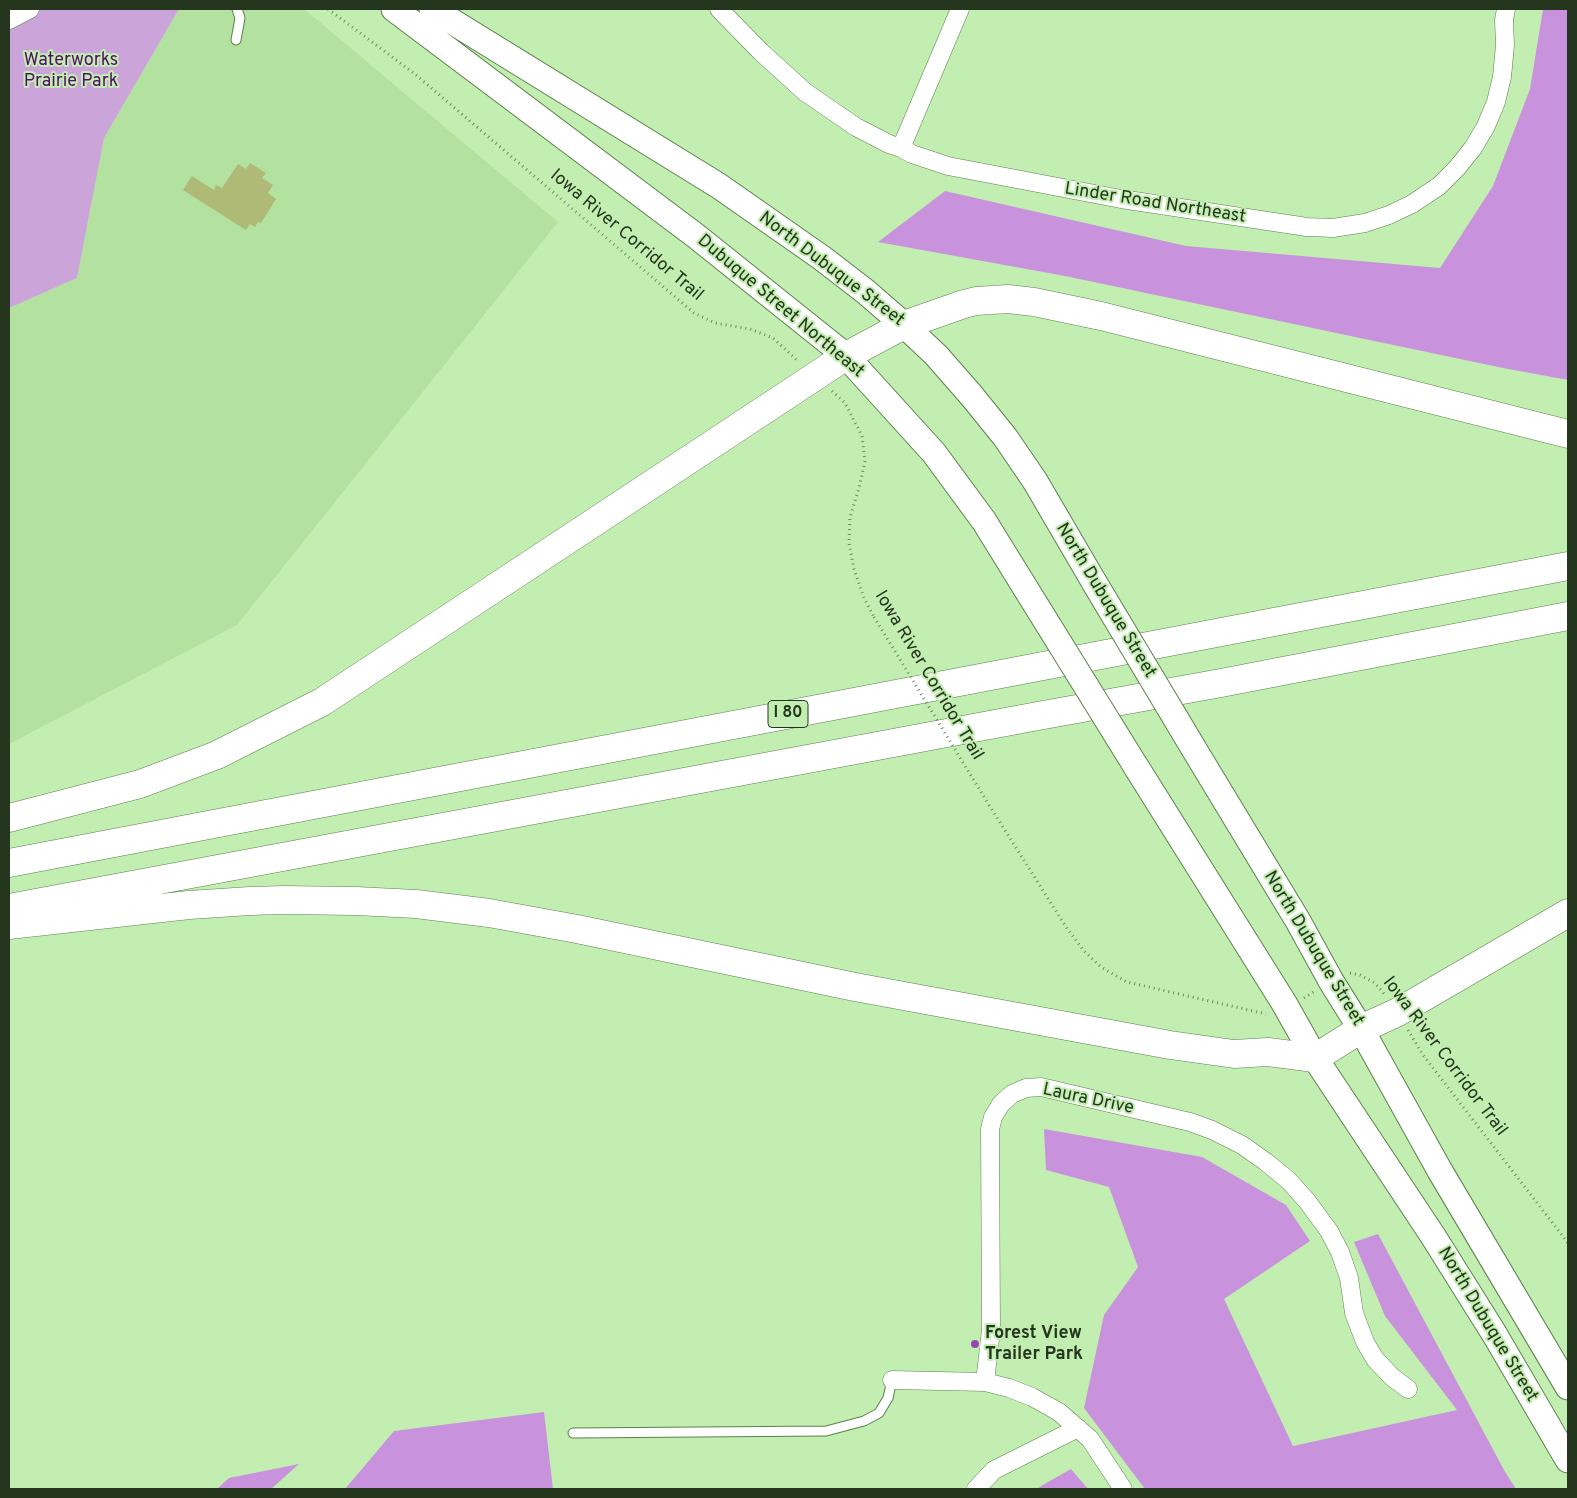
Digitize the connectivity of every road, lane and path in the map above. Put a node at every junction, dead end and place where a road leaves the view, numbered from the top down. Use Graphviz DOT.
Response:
graph roads {
  1 [pos="30,9"];
  2 [pos="237,9"];
  3 [pos="328,9"];
  4 [pos="394,9"];
  5 [pos="432,9"];
  6 [pos="719,9"];
  7 [pos="960,9"];
  8 [pos="1506,9"];
  9 [pos="9,20"];
  10 [pos="236,40"];
  11 [pos="901,148"];
  12 [pos="904,325"];
  13 [pos="846,356"];
  14 [pos="815,376"];
  15 [pos="1568,434"];
  16 [pos="1568,566"];
  17 [pos="1568,616"];
  18 [pos="1085,684"];
  19 [pos="9,818"];
  20 [pos="9,863"];
  21 [pos="9,908"];
  22 [pos="1568,913"];
  23 [pos="9,925"];
  24 [pos="1331,981"];
  25 [pos="1287,1008"];
  26 [pos="1398,1012"];
  27 [pos="1361,1029"];
  28 [pos="1315,1058"];
  29 [pos="1568,1242"];
  30 [pos="892,1380"];
  31 [pos="985,1382"];
  32 [pos="1568,1387"];
  33 [pos="1408,1389"];
  34 [pos="1078,1428"];
  35 [pos="573,1433"];
  36 [pos="1568,1460"];
  37 [pos="976,1489"];
  38 [pos="1123,1489"];
  1 -- 9 [label="street"];
  2 -- 10 [label="lane"];
  3 -- 14 [label="path, Iowa River Corridor Trail"];
  4 -- 13 [label="main road, Dubuque Street Northeast"];
  5 -- 12 [label="main road, North Dubuque Street"];
  6 -- 11 [label="street, Linder Road Northeast"];
  7 -- 11 [label="street"];
  8 -- 11 [label="street, Linder Road Northeast"];
  12 -- 13 [label="highway"];
  12 -- 15 [label="highway"];
  12 -- 24 [label="main road, North Dubuque Street, bridge"];
  13 -- 14 [label="highway"];
  13 -- 18 [label="main road, Dubuque Street Northeast, bridge"];
  14 -- 19 [label="highway"];
  14 -- 25 [label="path, Iowa River Corridor Trail, bridge"];
  16 -- 20 [label="highway, I 80"];
  17 -- 21 [label="highway"];
  18 -- 25 [label="main road, North Dubuque Street, bridge"];
  22 -- 26 [label="highway"];
  23 -- 28 [label="highway"];
  24 -- 25 [label="path, Iowa River Corridor Trail"];
  24 -- 26 [label="path, Iowa River Corridor Trail"];
  24 -- 27 [label="main road, North Dubuque Street"];
  25 -- 28 [label="main road, North Dubuque Street"];
  26 -- 27 [label="highway"];
  26 -- 29 [label="path, Iowa River Corridor Trail"];
  27 -- 28 [label="highway"];
  27 -- 32 [label="main road, North Dubuque Street"];
  28 -- 36 [label="main road, North Dubuque Street"];
  30 -- 31 [label="street"];
  30 -- 35 [label="lane"];
  31 -- 33 [label="street, Laura Drive"];
  31 -- 34 [label="street"];
  34 -- 37 [label="street"];
  34 -- 38 [label="street"];
}
